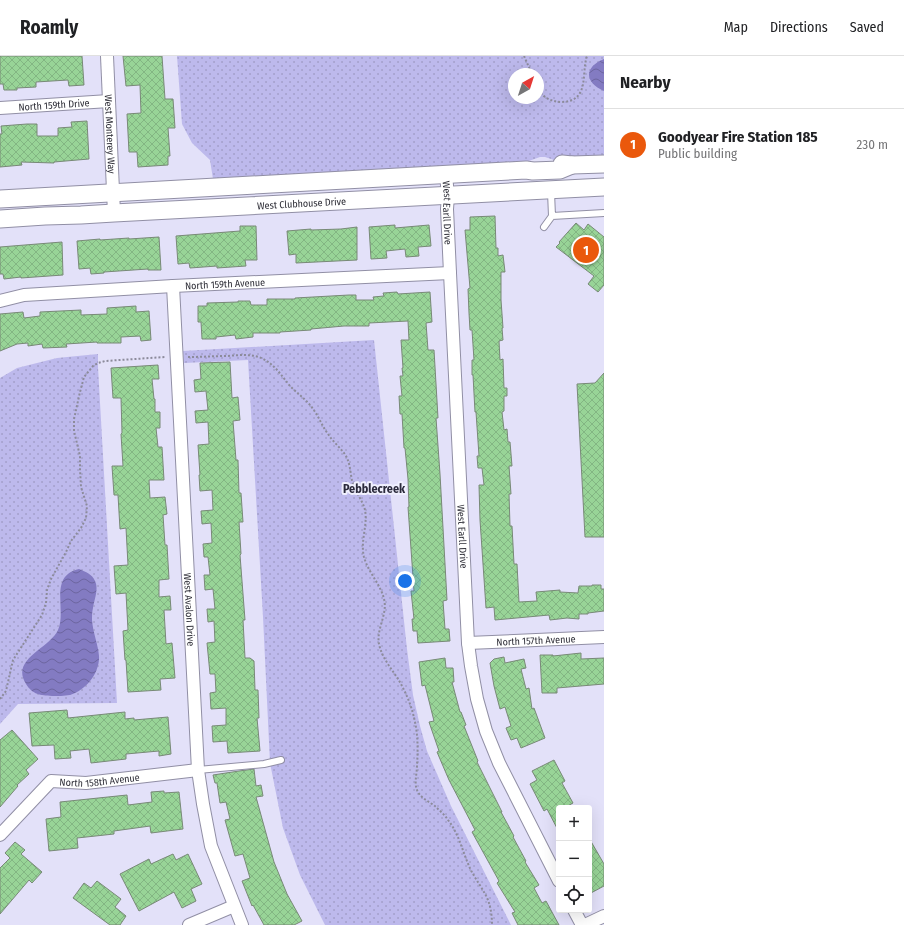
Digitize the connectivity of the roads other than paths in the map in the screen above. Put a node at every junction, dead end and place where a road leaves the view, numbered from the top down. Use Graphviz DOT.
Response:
graph roads {
  1 [pos="107,56"];
  2 [pos="109,101"];
  3 [pos="0,108"];
  4 [pos="604,164"];
  5 [pos="446,174"];
  6 [pos="604,187"];
  7 [pos="551,190"];
  8 [pos="113,192"];
  9 [pos="448,196"];
  10 [pos="0,199"];
  11 [pos="114,213"];
  12 [pos="604,213"];
  13 [pos="552,216"];
  14 [pos="0,219"];
  15 [pos="544,227"];
  16 [pos="450,273"];
  17 [pos="173,286"];
  18 [pos="0,301"];
  19 [pos="604,637"];
  20 [pos="468,643"];
  21 [pos="281,760"];
  22 [pos="198,770"];
  23 [pos="0,834"];
  24 [pos="557,877"];
  25 [pos="234,906"];
  26 [pos="576,913"];
  27 [pos="604,916"];
  28 [pos="188,925"];
  29 [pos="242,925"];
  30 [pos="582,925"];
  31 [pos="585,925"];
  1 -- 2 [label="street, West Monterey Way"];
  2 -- 3 [label="street, North 159th Drive"];
  2 -- 8 [label="street, West Monterey Way"];
  4 -- 5 [label="street, West Clubhouse Drive"];
  5 -- 8 [label="street, West Clubhouse Drive"];
  5 -- 9 [label="street, West Earll Drive"];
  6 -- 7 [label="street, West Clubhouse Drive"];
  7 -- 9 [label="street, West Clubhouse Drive"];
  7 -- 13 [label="lane"];
  8 -- 10 [label="street, West Clubhouse Drive"];
  8 -- 11 [label="street, West Monterey Way"];
  9 -- 11 [label="street, West Clubhouse Drive"];
  9 -- 16 [label="street, West Earll Drive"];
  11 -- 14 [label="street, West Clubhouse Drive"];
  12 -- 13 [label="lane"];
  13 -- 15 [label="lane"];
  16 -- 17 [label="street, North 159th Avenue"];
  16 -- 20 [label="street, West Earll Drive"];
  17 -- 18 [label="street, North 159th Avenue"];
  17 -- 22 [label="street, West Avalon Drive"];
  19 -- 20 [label="street, North 157th Avenue"];
  20 -- 24 [label="street, West Earll Drive"];
  21 -- 22 [label="lane"];
  22 -- 23 [label="street, North 158th Avenue"];
  22 -- 25 [label="street, West Avalon Drive"];
  25 -- 28 [label="street"];
  25 -- 29 [label="street, West Avalon Drive"];
  26 -- 30 [label="street"];
  27 -- 31 [label="street"];
}
